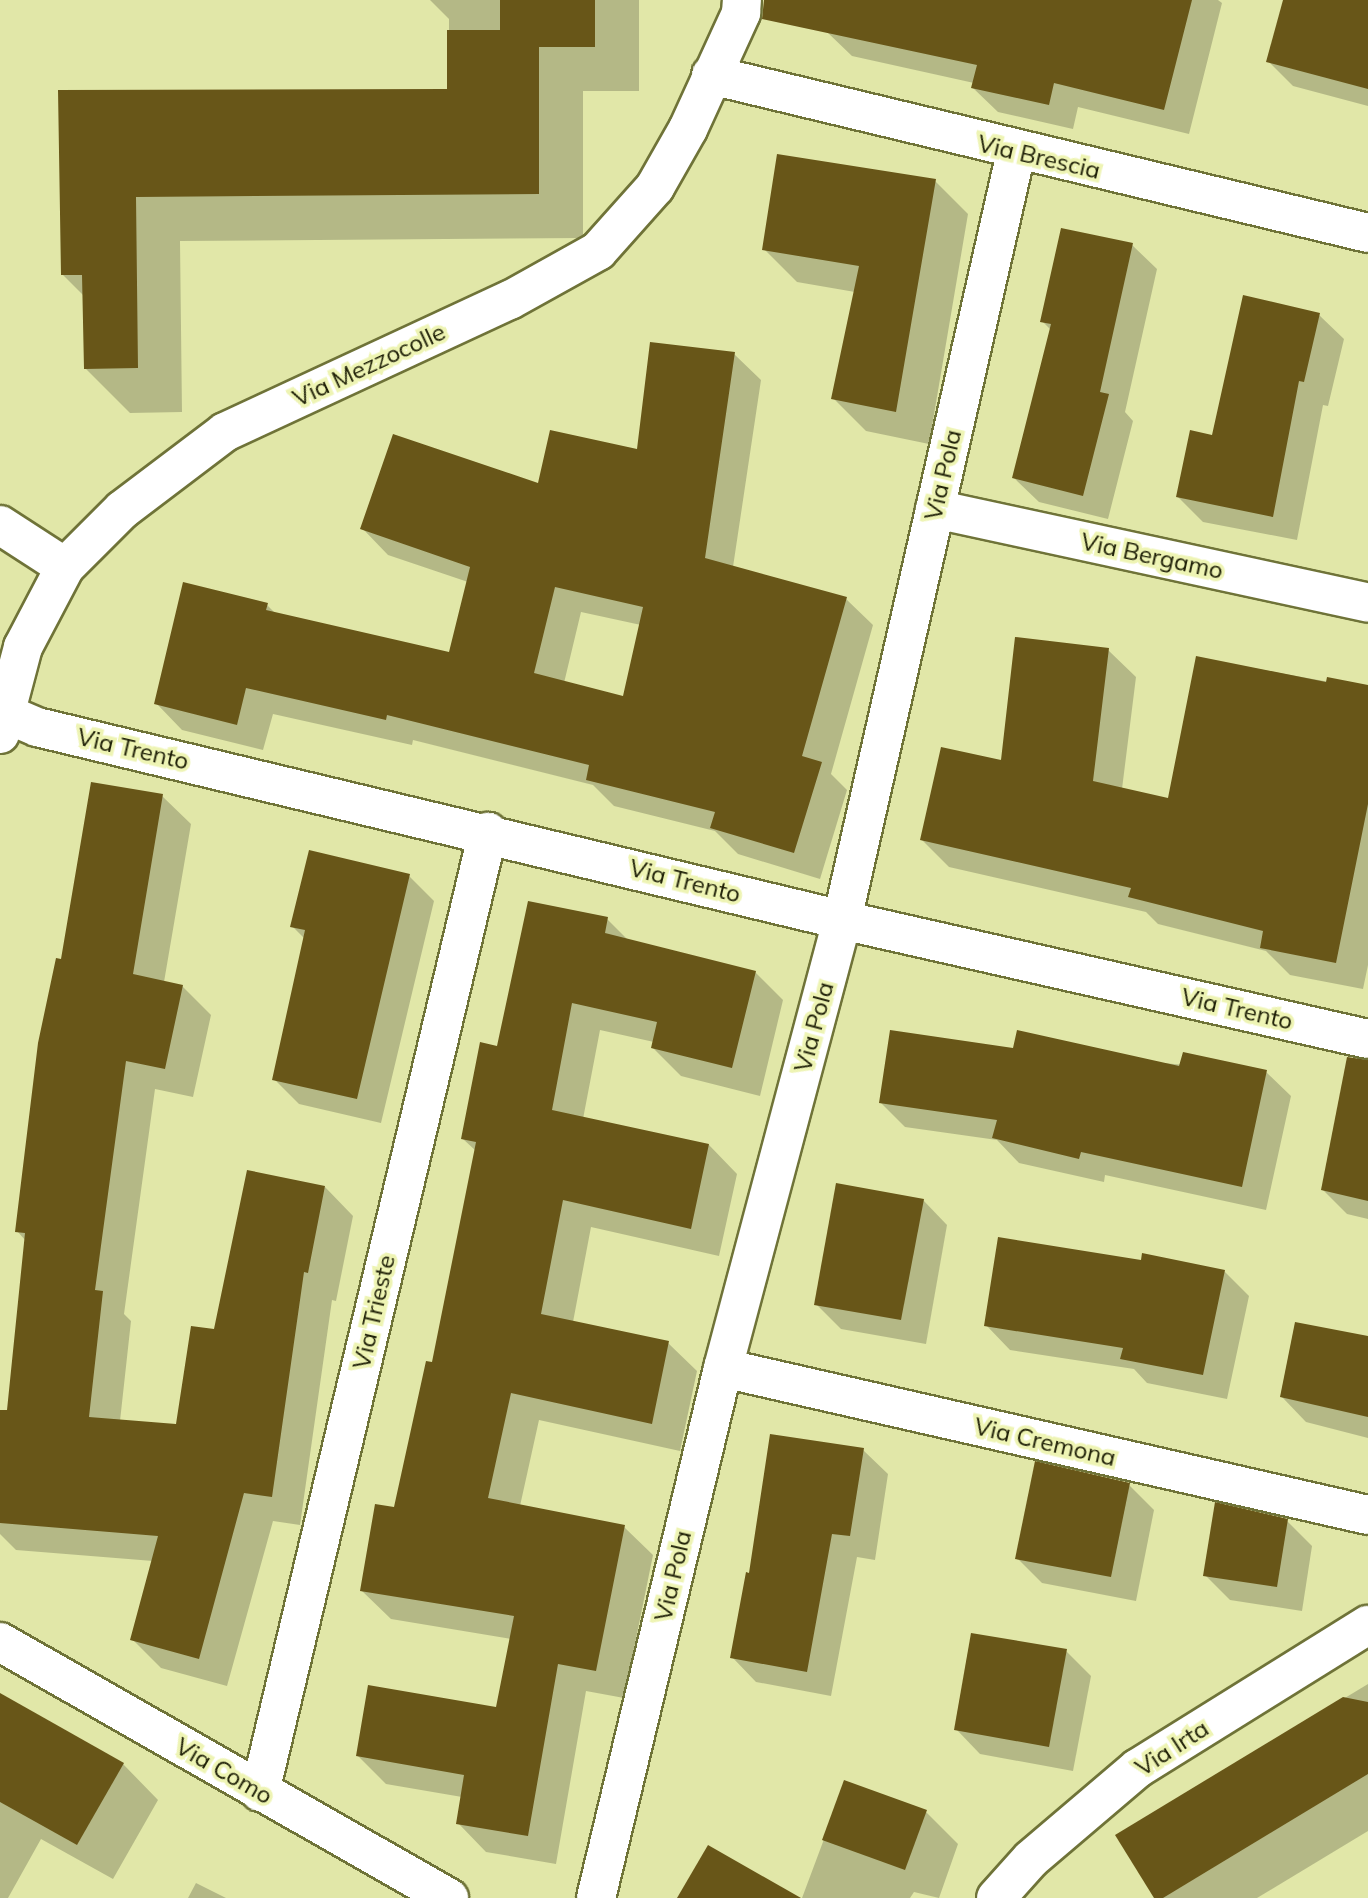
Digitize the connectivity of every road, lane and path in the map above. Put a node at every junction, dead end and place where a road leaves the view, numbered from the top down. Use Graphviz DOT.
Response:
graph roads {
  1 [pos="742,0"];
  2 [pos="711,75"];
  3 [pos="1016,152"];
  4 [pos="1368,233"];
  5 [pos="935,509"];
  6 [pos="0,525"];
  7 [pos="65,567"];
  8 [pos="1368,603"];
  9 [pos="2,724"];
  10 [pos="488,832"];
  11 [pos="842,920"];
  12 [pos="1368,1039"];
  13 [pos="723,1368"];
  14 [pos="1368,1515"];
  15 [pos="1368,1625"];
  16 [pos="0,1642"];
  17 [pos="260,1792"];
  18 [pos="449,1898"];
  19 [pos="596,1898"];
  20 [pos="996,1898"];
  1 -- 2 [label="street, Via Mezzocolle"];
  2 -- 3 [label="street, Via Brescia"];
  2 -- 7 [label="street, Via Mezzocolle"];
  3 -- 4 [label="street, Via Brescia"];
  3 -- 5 [label="street, Via Pola"];
  5 -- 8 [label="street, Via Bergamo"];
  5 -- 11 [label="street, Via Pola"];
  6 -- 7 [label="street"];
  7 -- 9 [label="street, Via Mezzocolle"];
  9 -- 10 [label="street, Via Trento"];
  10 -- 11 [label="street, Via Trento"];
  10 -- 17 [label="street, Via Trieste"];
  11 -- 12 [label="street, Via Trento"];
  11 -- 13 [label="street, Via Pola"];
  13 -- 14 [label="street, Via Cremona"];
  13 -- 19 [label="street, Via Pola"];
  15 -- 20 [label="street, Via Irta"];
  16 -- 17 [label="street, Via Como"];
  17 -- 18 [label="street, Via Como"];
}
